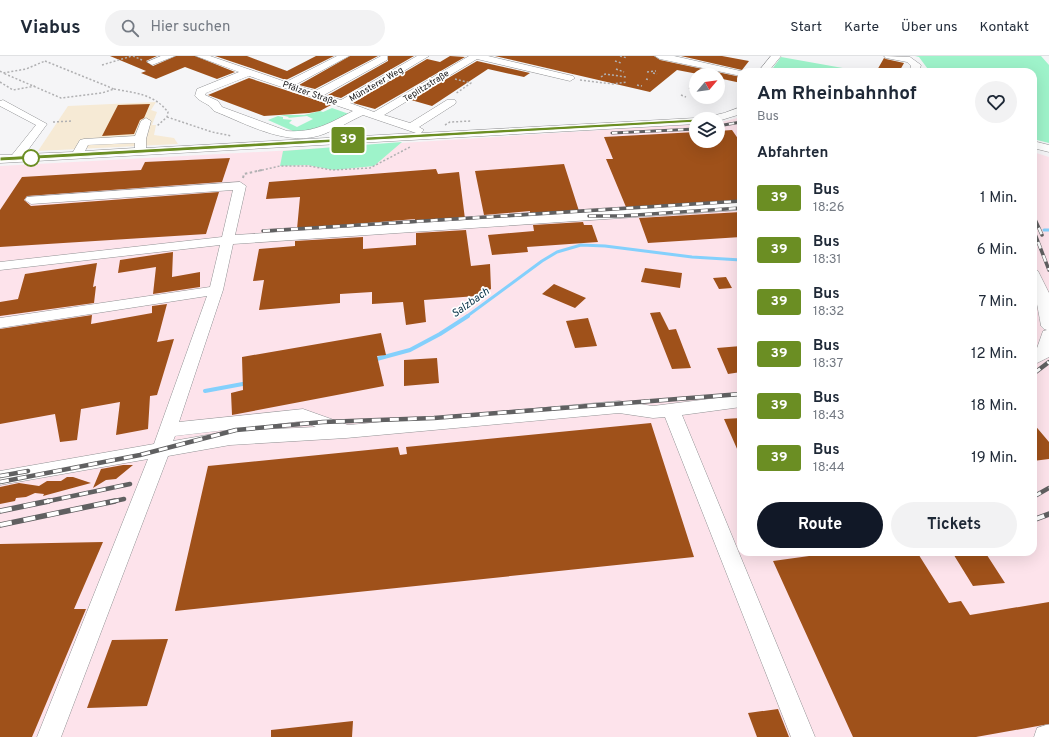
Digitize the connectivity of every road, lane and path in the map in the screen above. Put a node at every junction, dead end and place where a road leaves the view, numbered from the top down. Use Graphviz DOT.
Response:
graph roads {
  1 [pos="132,56"];
  2 [pos="170,56"];
  3 [pos="202,56"];
  4 [pos="344,56"];
  5 [pos="424,56"];
  6 [pos="476,56"];
  7 [pos="620,56"];
  8 [pos="660,56"];
  9 [pos="776,56"];
  10 [pos="889,56"];
  11 [pos="628,58"];
  12 [pos="387,59"];
  13 [pos="615,61"];
  14 [pos="152,62"];
  15 [pos="621,63"];
  16 [pos="411,65"];
  17 [pos="102,66"];
  18 [pos="766,68"];
  19 [pos="915,68"];
  20 [pos="616,69"];
  21 [pos="0,71"];
  22 [pos="656,71"];
  23 [pos="249,72"];
  24 [pos="624,72"];
  25 [pos="647,72"];
  26 [pos="737,72"];
  27 [pos="4,73"];
  28 [pos="653,73"];
  29 [pos="443,74"];
  30 [pos="657,74"];
  31 [pos="619,75"];
  32 [pos="601,77"];
  33 [pos="626,77"];
  34 [pos="570,78"];
  35 [pos="616,78"];
  36 [pos="646,79"];
  37 [pos="650,80"];
  38 [pos="0,82"];
  39 [pos="627,82"];
  40 [pos="287,85"];
  41 [pos="637,85"];
  42 [pos="36,86"];
  43 [pos="642,86"];
  44 [pos="114,89"];
  45 [pos="316,95"];
  46 [pos="681,95"];
  47 [pos="686,96"];
  48 [pos="451,102"];
  49 [pos="3,103"];
  50 [pos="342,104"];
  51 [pos="362,111"];
  52 [pos="737,112"];
  53 [pos="376,115"];
  54 [pos="725,116"];
  55 [pos="167,118"];
  56 [pos="689,120"];
  57 [pos="73,121"];
  58 [pos="146,121"];
  59 [pos="40,122"];
  60 [pos="238,136"];
  61 [pos="140,139"];
  62 [pos="302,139"];
  63 [pos="415,144"];
  64 [pos="1037,145"];
  65 [pos="1049,149"];
  66 [pos="141,152"];
  67 [pos="77,155"];
  68 [pos="7,161"];
  69 [pos="240,186"];
  70 [pos="31,200"];
  71 [pos="737,206"];
  72 [pos="228,240"];
  73 [pos="0,266"];
  74 [pos="1037,283"];
  75 [pos="216,290"];
  76 [pos="0,323"];
  77 [pos="1049,326"];
  78 [pos="1049,335"];
  79 [pos="1037,358"];
  80 [pos="737,402"];
  81 [pos="671,410"];
  82 [pos="167,430"];
  83 [pos="346,432"];
  84 [pos="161,450"];
  85 [pos="0,478"];
  86 [pos="49,737"];
  87 [pos="803,737"];
  1 -- 17 [label="path"];
  2 -- 14 [label="street"];
  3 -- 23 [label="street, Pfälzer Straße"];
  4 -- 40 [label="street"];
  5 -- 16 [label="street, Münsterer Weg"];
  6 -- 29 [label="street, Teplitzstraße"];
  6 -- 34 [label="street"];
  7 -- 11 [label="path"];
  8 -- 26 [label="street"];
  9 -- 18 [label="street"];
  10 -- 19 [label="street"];
  12 -- 16 [label="street"];
  12 -- 45 [label="street"];
  13 -- 15 [label="path"];
  16 -- 29 [label="street"];
  16 -- 50 [label="street, Münsterer Weg"];
  20 -- 24 [label="path"];
  21 -- 27 [label="path"];
  22 -- 25 [label="path"];
  23 -- 40 [label="street, Pfälzer Straße"];
  23 -- 62 [label="street"];
  27 -- 42 [label="path"];
  27 -- 44 [label="path"];
  28 -- 30 [label="path"];
  29 -- 48 [label="path"];
  29 -- 53 [label="street, Teplitzstraße"];
  31 -- 32 [label="path"];
  31 -- 33 [label="path"];
  31 -- 35 [label="path"];
  34 -- 39 [label="path"];
  36 -- 37 [label="path"];
  38 -- 42 [label="path"];
  40 -- 45 [label="street, Pfälzer Straße"];
  41 -- 43 [label="path"];
  42 -- 44 [label="path"];
  44 -- 55 [label="path"];
  45 -- 50 [label="street, Pfälzer Straße"];
  46 -- 47 [label="path"];
  48 -- 53 [label="street, Pfälzer Straße"];
  49 -- 59 [label="street"];
  50 -- 51 [label="street, Pfälzer Straße"];
  51 -- 53 [label="street, Pfälzer Straße"];
  51 -- 62 [label="street"];
  52 -- 54 [label="street"];
  55 -- 60 [label="path"];
  55 -- 61 [label="path"];
  56 -- 62 [label="street"];
  57 -- 59 [label="path"];
  58 -- 61 [label="street"];
  59 -- 68 [label="street"];
  61 -- 66 [label="street"];
  61 -- 67 [label="street"];
  62 -- 66 [label="street"];
  63 -- 69 [label="path"];
  64 -- 65 [label="street"];
  66 -- 67 [label="street"];
  67 -- 68 [label="street"];
  69 -- 70 [label="street"];
  69 -- 72 [label="street"];
  71 -- 72 [label="street"];
  72 -- 73 [label="street"];
  72 -- 75 [label="street"];
  74 -- 77 [label="street"];
  75 -- 76 [label="street"];
  75 -- 82 [label="street"];
  78 -- 79 [label="street"];
  80 -- 81 [label="street"];
  81 -- 83 [label="street"];
  81 -- 87 [label="street"];
  82 -- 83 [label="street"];
  82 -- 84 [label="street"];
  83 -- 84 [label="street"];
  84 -- 85 [label="street"];
  84 -- 86 [label="street"];
}
